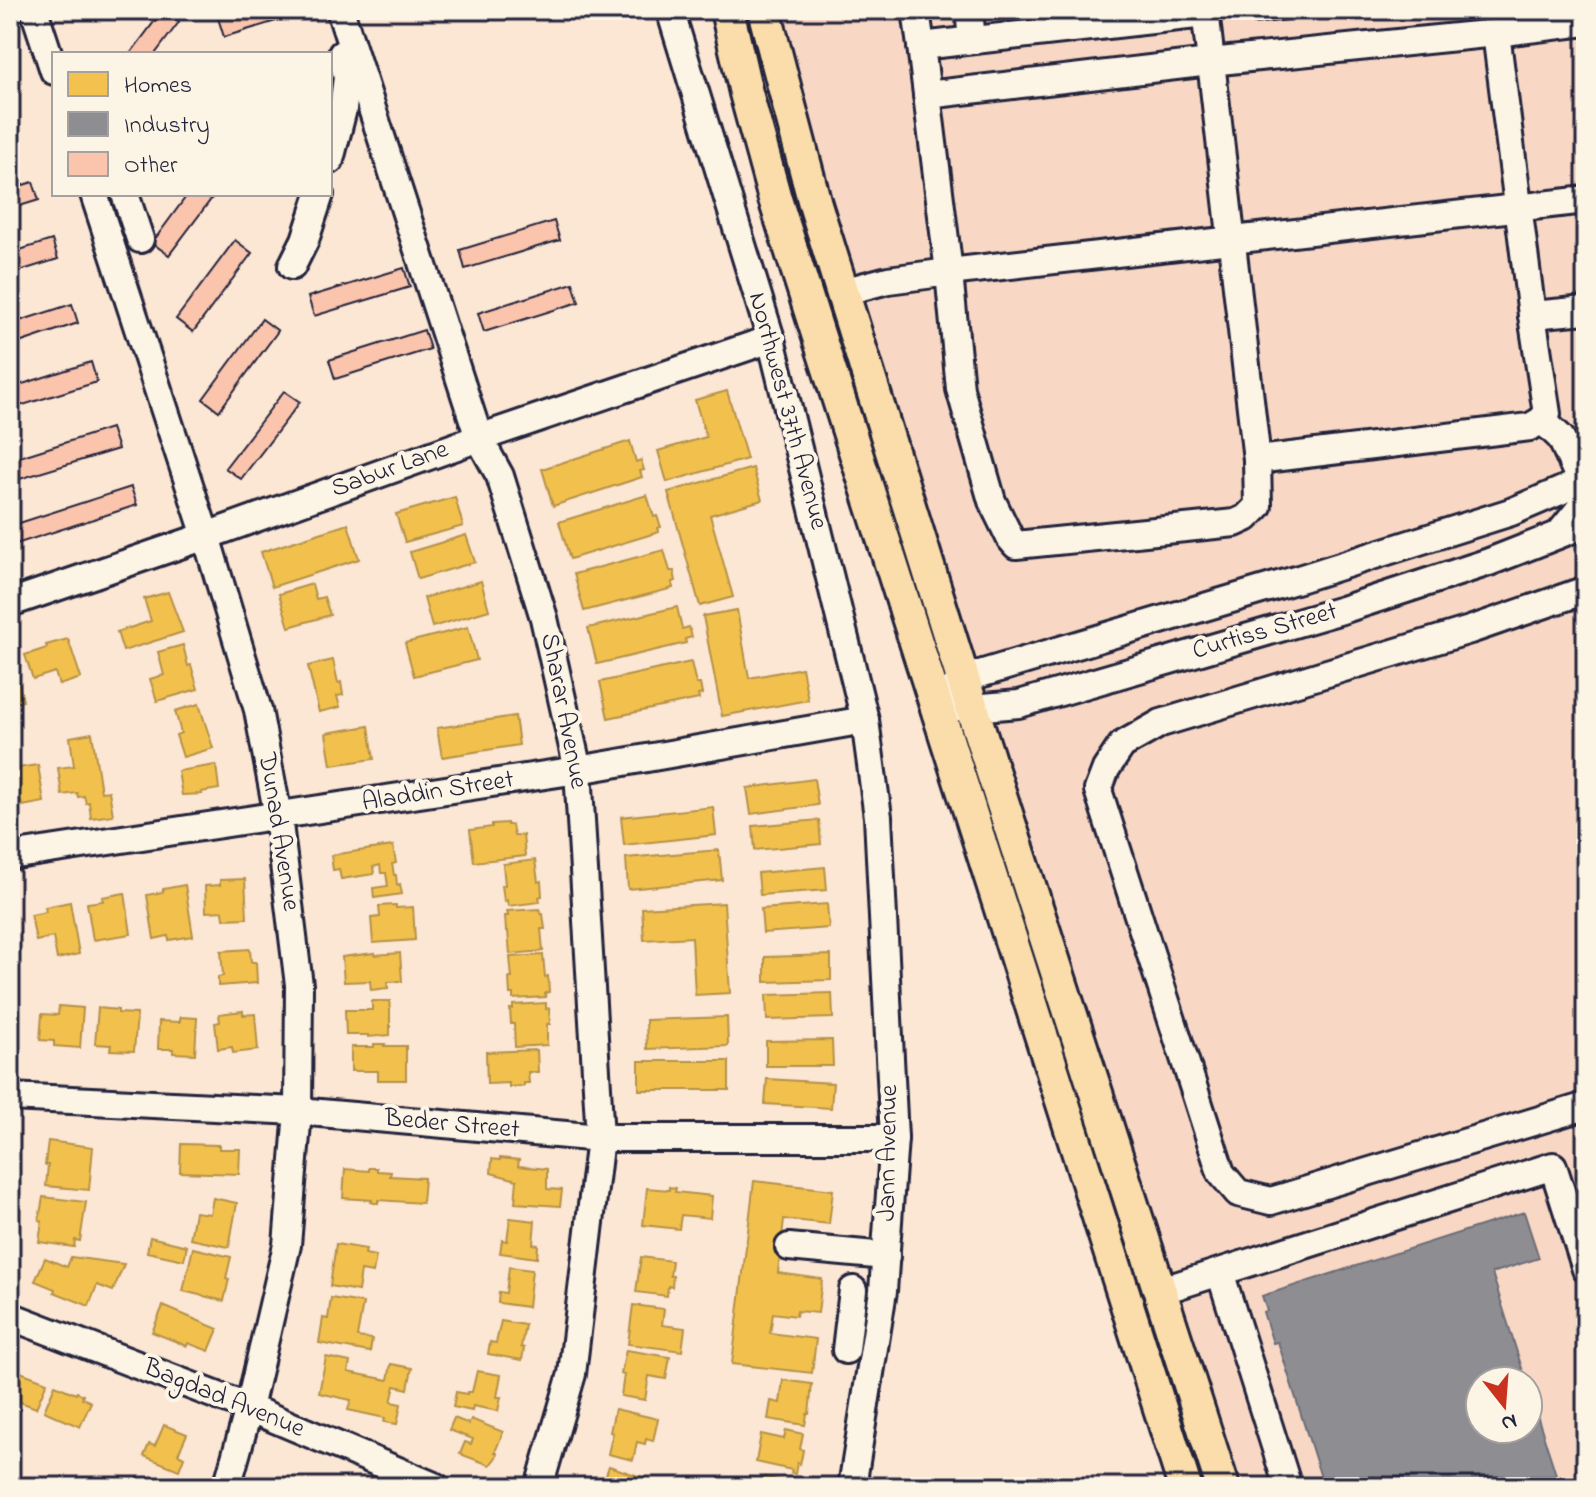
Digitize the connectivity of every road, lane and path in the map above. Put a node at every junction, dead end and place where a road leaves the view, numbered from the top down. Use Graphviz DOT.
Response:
graph roads {
  1 [pos="34,10"];
  2 [pos="340,10"];
  3 [pos="670,10"];
  4 [pos="727,10"];
  5 [pos="764,10"];
  6 [pos="916,10"];
  7 [pos="969,10"];
  8 [pos="1205,12"];
  9 [pos="1139,16"];
  10 [pos="1027,22"];
  11 [pos="1586,22"];
  12 [pos="1496,33"];
  13 [pos="972,40"];
  14 [pos="921,46"];
  15 [pos="340,50"];
  16 [pos="1210,62"];
  17 [pos="52,65"];
  18 [pos="927,95"];
  19 [pos="332,152"];
  20 [pos="95,196"];
  21 [pos="319,196"];
  22 [pos="1586,200"];
  23 [pos="128,203"];
  24 [pos="1518,208"];
  25 [pos="103,222"];
  26 [pos="140,239"];
  27 [pos="1231,241"];
  28 [pos="292,266"];
  29 [pos="949,272"];
  30 [pos="842,292"];
  31 [pos="1586,310"];
  32 [pos="1532,315"];
  33 [pos="771,339"];
  34 [pos="1542,420"];
  35 [pos="479,438"];
  36 [pos="1257,460"];
  37 [pos="1584,488"];
  38 [pos="1586,524"];
  39 [pos="206,536"];
  40 [pos="1557,536"];
  41 [pos="1586,590"];
  42 [pos="10,603"];
  43 [pos="968,694"];
  44 [pos="936,706"];
  45 [pos="865,720"];
  46 [pos="578,770"];
  47 [pos="278,816"];
  48 [pos="878,817"];
  49 [pos="10,856"];
  50 [pos="10,1097"];
  51 [pos="1586,1106"];
  52 [pos="298,1111"];
  53 [pos="600,1138"];
  54 [pos="894,1138"];
  55 [pos="789,1247"];
  56 [pos="886,1256"];
  57 [pos="1586,1269"];
  58 [pos="1220,1272"];
  59 [pos="853,1290"];
  60 [pos="1160,1291"];
  61 [pos="10,1316"];
  62 [pos="850,1320"];
  63 [pos="878,1322"];
  64 [pos="846,1350"];
  65 [pos="249,1408"];
  66 [pos="1221,1482"];
  67 [pos="227,1487"];
  68 [pos="436,1487"];
  69 [pos="539,1487"];
  70 [pos="852,1487"];
  71 [pos="1186,1487"];
  72 [pos="1288,1487"];
  1 -- 17 [label="street"];
  2 -- 15 [label="street, Sharar Avenue"];
  3 -- 33 [label="street, Northwest 37th Avenue"];
  4 -- 44 [label="main road"];
  5 -- 30 [label="main road"];
  6 -- 14 [label="street"];
  7 -- 13 [label="street"];
  8 -- 9 [label="street"];
  8 -- 16 [label="street"];
  9 -- 10 [label="street"];
  10 -- 13 [label="street"];
  11 -- 12 [label="street"];
  12 -- 16 [label="street"];
  12 -- 24 [label="street"];
  13 -- 14 [label="street"];
  14 -- 18 [label="street"];
  15 -- 19 [label="street"];
  15 -- 35 [label="street, Sharar Avenue"];
  16 -- 18 [label="street"];
  16 -- 27 [label="street"];
  18 -- 29 [label="street"];
  20 -- 25 [label="street, Dunad Avenue"];
  21 -- 28 [label="street"];
  22 -- 24 [label="street"];
  23 -- 25 [label="street"];
  23 -- 26 [label="street"];
  24 -- 27 [label="street"];
  24 -- 32 [label="street"];
  25 -- 39 [label="street, Dunad Avenue"];
  27 -- 29 [label="street"];
  27 -- 36 [label="street"];
  29 -- 30 [label="street"];
  29 -- 36 [label="street"];
  30 -- 43 [label="main road"];
  31 -- 32 [label="street"];
  32 -- 34 [label="street"];
  33 -- 35 [label="street, Sabur Lane"];
  33 -- 45 [label="street, Northwest 37th Avenue"];
  34 -- 36 [label="street"];
  34 -- 37 [label="street"];
  35 -- 39 [label="street, Sabur Lane"];
  35 -- 46 [label="street, Sharar Avenue"];
  37 -- 40 [label="street"];
  37 -- 43 [label="street, Curtiss Street"];
  38 -- 40 [label="street, Curtiss Street"];
  39 -- 42 [label="street, Sabur Lane"];
  39 -- 47 [label="street, Dunad Avenue"];
  40 -- 43 [label="street, Curtiss Street"];
  41 -- 51 [label="street"];
  43 -- 44 [label="street, Curtiss Street"];
  43 -- 60 [label="main road"];
  44 -- 71 [label="main road"];
  45 -- 46 [label="street, Aladdin Street"];
  45 -- 48 [label="street, Northwest 37th Avenue"];
  46 -- 47 [label="street, Aladdin Street"];
  46 -- 53 [label="street, Sharar Avenue"];
  47 -- 49 [label="street, Aladdin Street"];
  47 -- 52 [label="street, Dunad Avenue"];
  48 -- 54 [label="street, Jann Avenue"];
  50 -- 52 [label="street, Beder Street"];
  52 -- 53 [label="street, Beder Street"];
  52 -- 65 [label="street, Dunad Avenue"];
  53 -- 54 [label="street, Beder Street"];
  53 -- 69 [label="street, Sharar Avenue"];
  54 -- 56 [label="street, Jann Avenue"];
  55 -- 56 [label="street"];
  56 -- 63 [label="street, Jann Avenue"];
  57 -- 58 [label="street"];
  58 -- 60 [label="street"];
  58 -- 72 [label="street"];
  59 -- 62 [label="street"];
  60 -- 66 [label="main road"];
  61 -- 65 [label="street, Bagdad Avenue"];
  62 -- 63 [label="street"];
  62 -- 64 [label="street"];
  63 -- 70 [label="street, Jann Avenue"];
  65 -- 67 [label="street, Dunad Avenue"];
  65 -- 68 [label="street, Bagdad Avenue"];
  66 -- 71 [label="street"];
}
